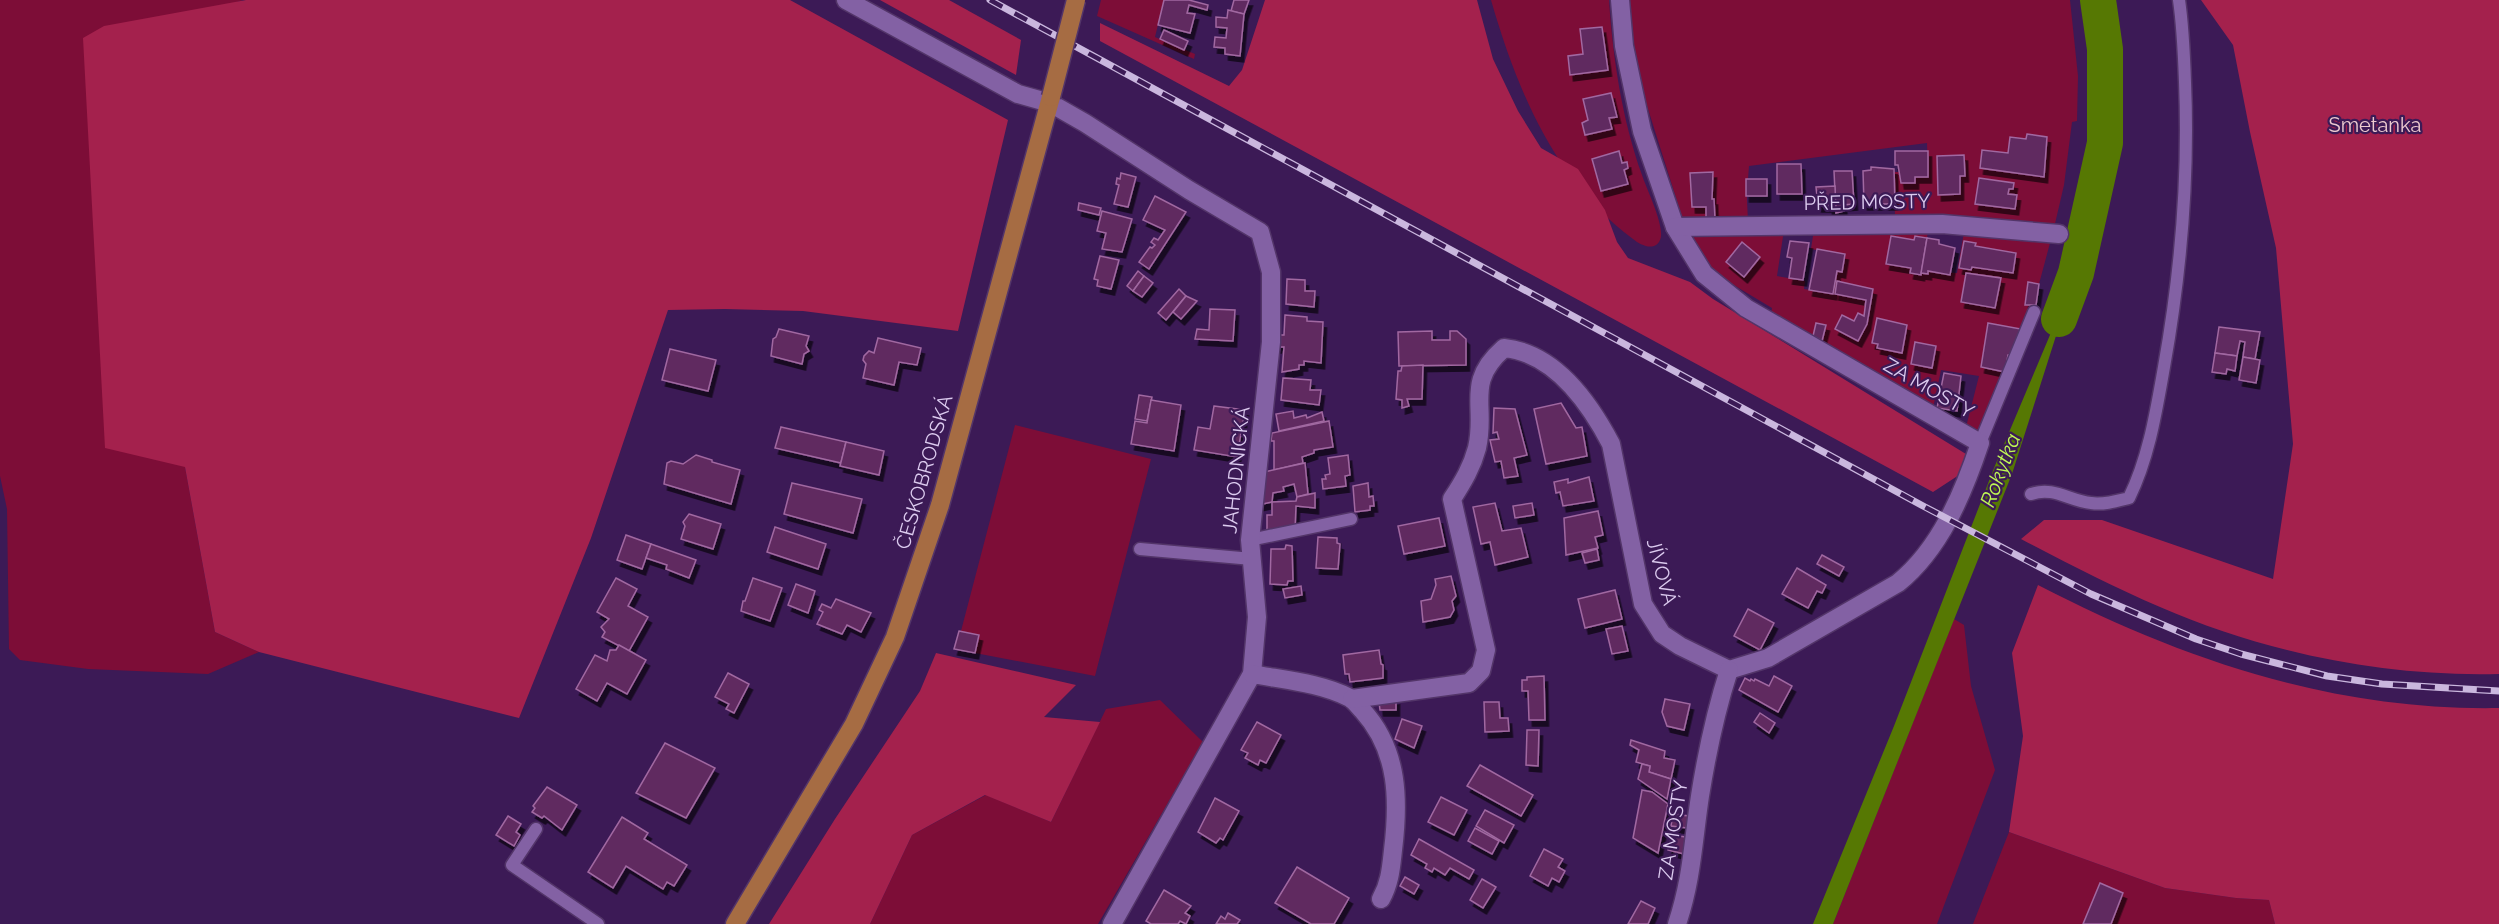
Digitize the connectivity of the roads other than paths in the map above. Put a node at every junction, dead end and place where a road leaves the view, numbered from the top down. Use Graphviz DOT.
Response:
graph roads {
  1 [pos="846,0"];
  2 [pos="1076,0"];
  3 [pos="1620,0"];
  4 [pos="2179,0"];
  5 [pos="1050,100"];
  6 [pos="1675,227"];
  7 [pos="2059,234"];
  8 [pos="2034,312"];
  9 [pos="1980,443"];
  10 [pos="2031,494"];
  11 [pos="1351,519"];
  12 [pos="1250,540"];
  13 [pos="1140,549"];
  14 [pos="1252,559"];
  15 [pos="1729,670"];
  16 [pos="1252,674"];
  17 [pos="1352,699"];
  18 [pos="536,830"];
  19 [pos="1381,899"];
  20 [pos="598,924"];
  21 [pos="735,924"];
  22 [pos="1112,924"];
  23 [pos="1677,924"];
  1 -- 5 [label="street, JAHODNICKÁ"];
  2 -- 5 [label="main road, ČESKOBRODSKÁ, bridge"];
  3 -- 6 [label="street, ZA MOSTY"];
  4 -- 10 [label="lane"];
  5 -- 12 [label="street, JAHODNICKÁ"];
  5 -- 21 [label="main road, ČESKOBRODSKÁ"];
  6 -- 7 [label="street, PŘED MOSTY"];
  6 -- 9 [label="street, ZA MOSTY"];
  8 -- 9 [label="lane"];
  9 -- 15 [label="street, ZA MOSTY"];
  11 -- 12 [label="lane"];
  12 -- 14 [label="street, JAHODNICKÁ"];
  13 -- 14 [label="lane"];
  14 -- 16 [label="street, JAHODNICKÁ"];
  15 -- 17 [label="street, JÍVOVÁ"];
  15 -- 23 [label="street, ZA MOSTY"];
  16 -- 17 [label="street"];
  16 -- 22 [label="street, JAHODNICKÁ"];
  17 -- 19 [label="street"];
  18 -- 20 [label="lane"];
}
